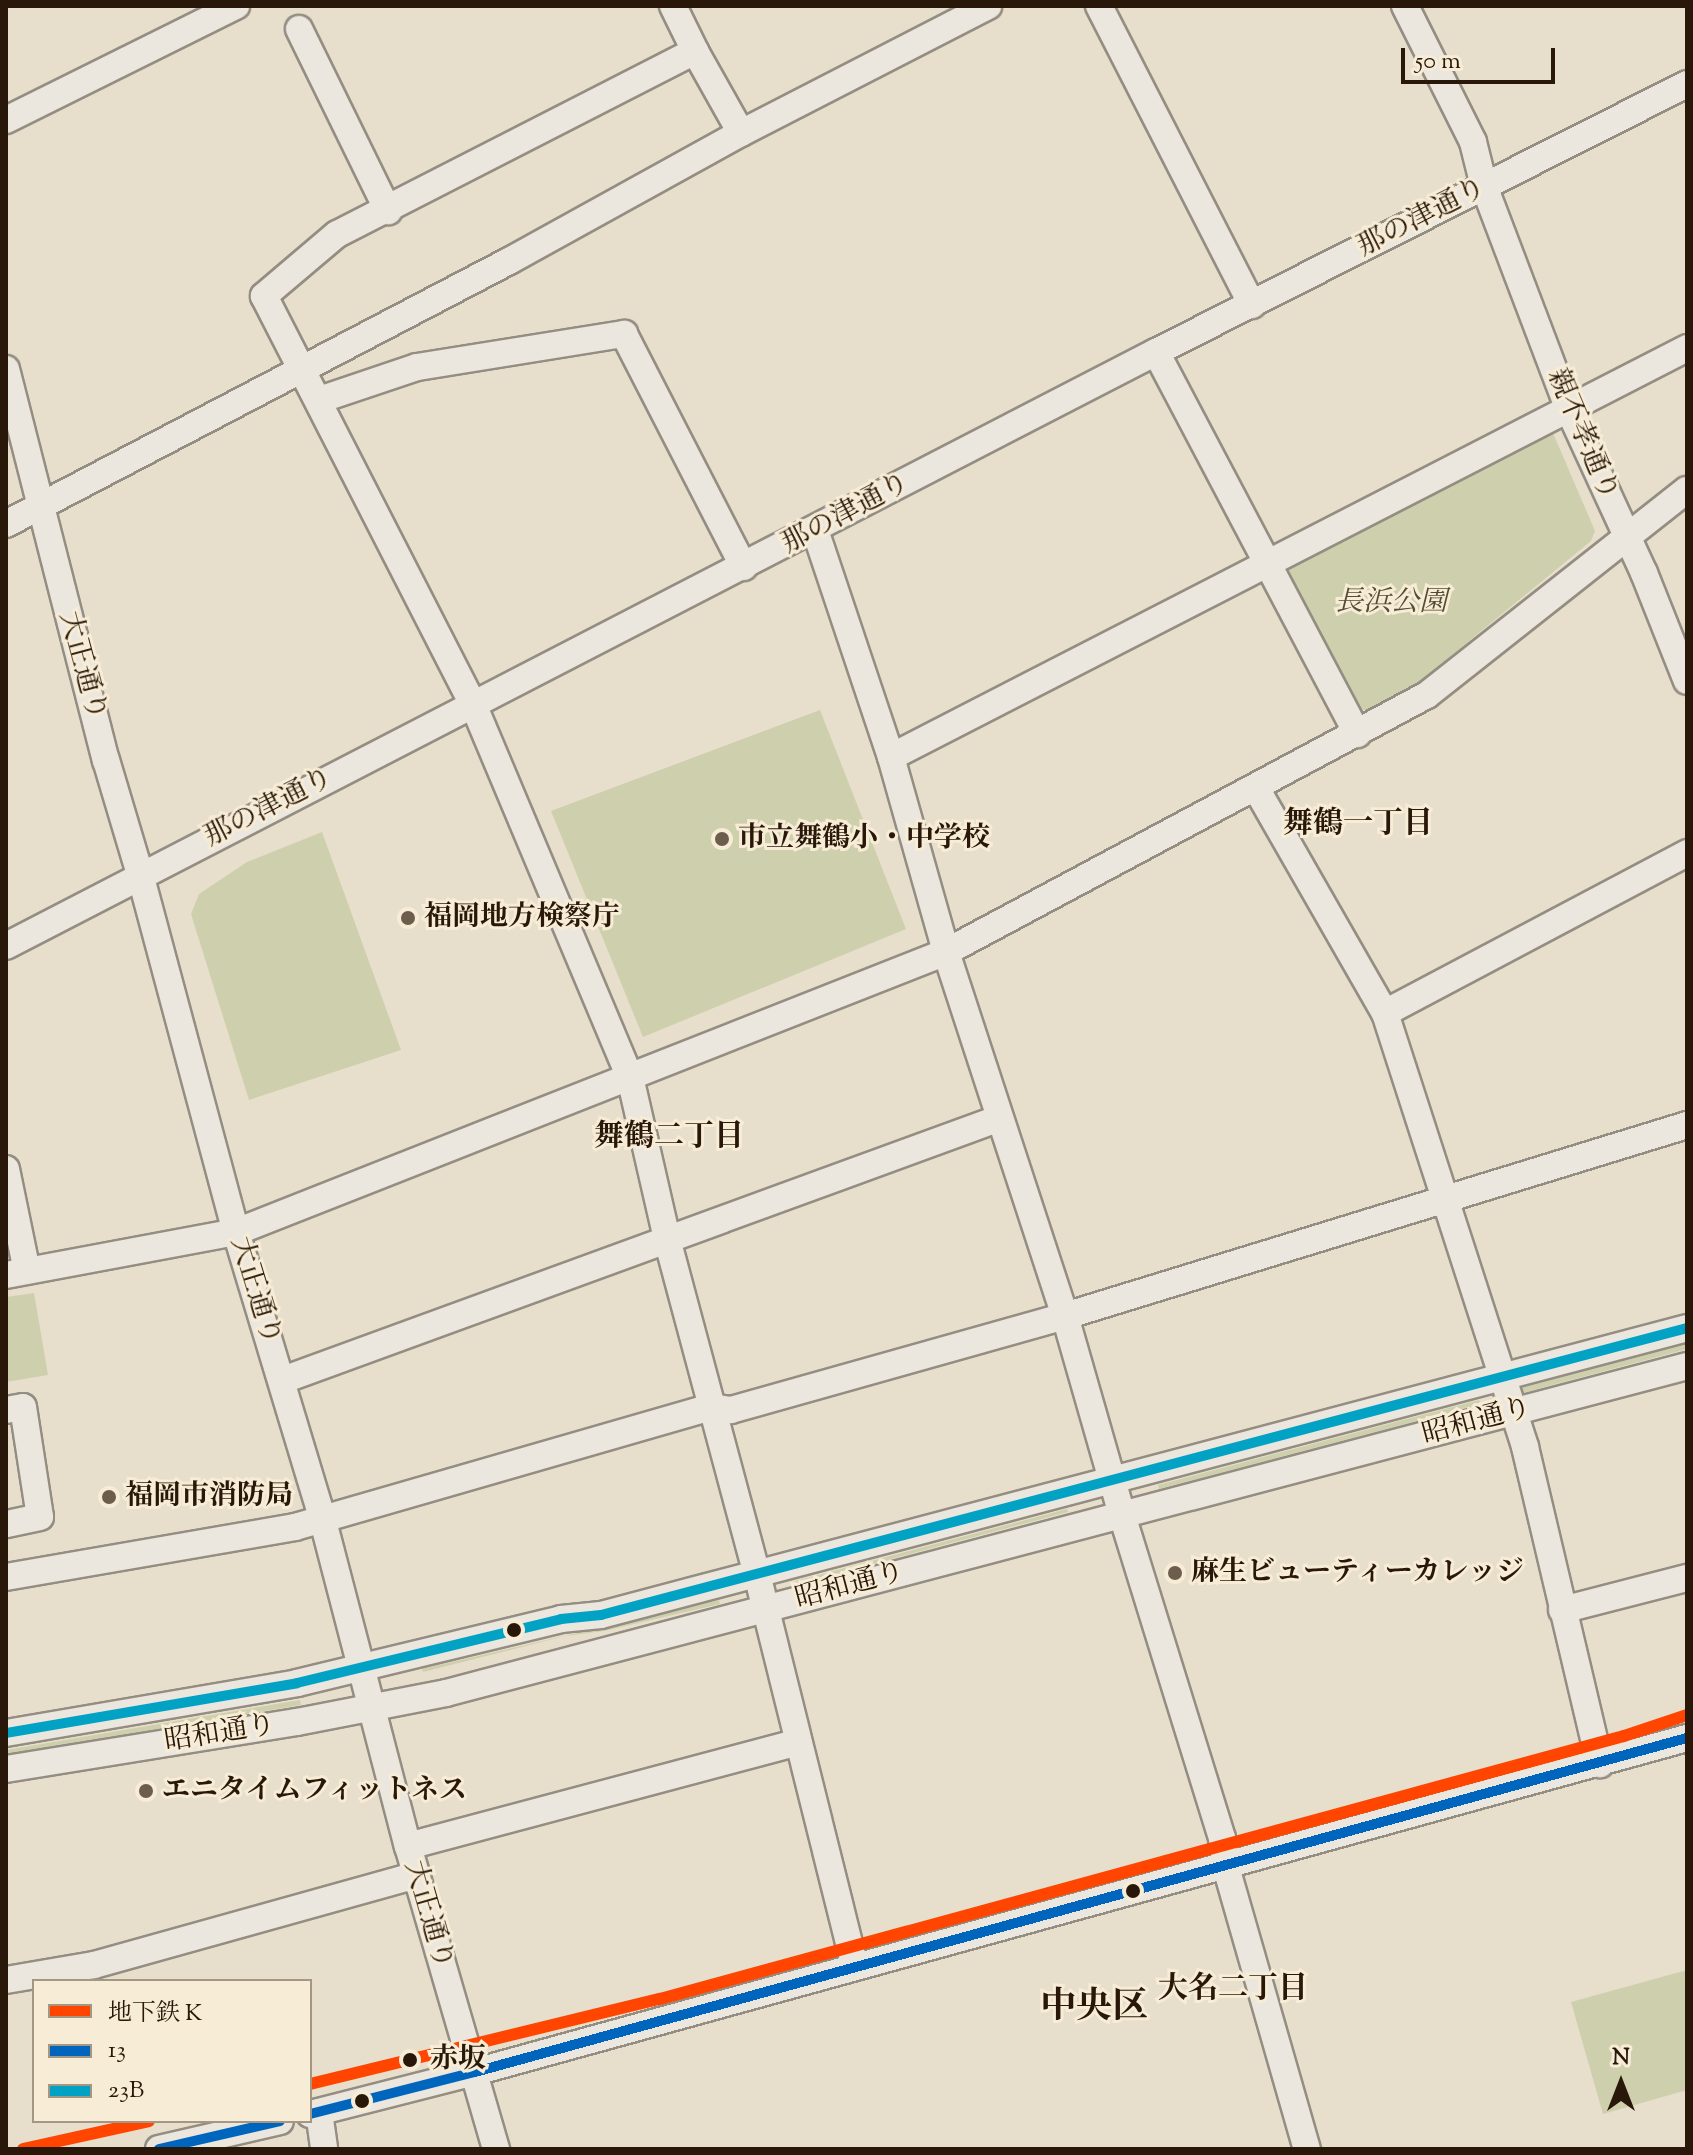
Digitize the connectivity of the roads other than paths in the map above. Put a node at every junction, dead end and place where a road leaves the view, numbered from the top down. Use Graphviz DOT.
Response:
graph roads {
  1 [pos="236,6"];
  2 [pos="673,6"];
  3 [pos="988,6"];
  4 [pos="1099,6"];
  5 [pos="1405,6"];
  6 [pos="299,29"];
  7 [pos="695,51"];
  8 [pos="1687,84"];
  9 [pos="6,120"];
  10 [pos="741,133"];
  11 [pos="1484,186"];
  12 [pos="388,211"];
  13 [pos="1252,305"];
  14 [pos="1687,348"];
  15 [pos="1156,352"];
  16 [pos="6,369"];
  17 [pos="302,371"];
  18 [pos="319,400"];
  19 [pos="1569,410"];
  20 [pos="1687,490"];
  21 [pos="41,507"];
  22 [pos="6,524"];
  23 [pos="815,530"];
  24 [pos="1628,538"];
  25 [pos="1266,563"];
  26 [pos="744,567"];
  27 [pos="1681,651"];
  28 [pos="1687,681"];
  29 [pos="473,704"];
  30 [pos="1357,734"];
  31 [pos="891,757"];
  32 [pos="1256,788"];
  33 [pos="1687,853"];
  34 [pos="140,874"];
  35 [pos="6,946"];
  36 [pos="946,952"];
  37 [pos="1385,1013"];
  38 [pos="630,1077"];
  39 [pos="1000,1118"];
  40 [pos="1687,1125"];
  41 [pos="6,1169"];
  42 [pos="1444,1201"];
  43 [pos="236,1232"];
  44 [pos="667,1239"];
  45 [pos="16,1273"];
  46 [pos="1065,1316"];
  47 [pos="1687,1328"];
  48 [pos="1687,1366"];
  49 [pos="1501,1378"];
  50 [pos="283,1380"];
  51 [pos="712,1407"];
  52 [pos="6,1410"];
  53 [pos="1513,1412"];
  54 [pos="1112,1481"];
  55 [pos="1122,1515"];
  56 [pos="322,1517"];
  57 [pos="6,1524"];
  58 [pos="757,1574"];
  59 [pos="6,1577"];
  60 [pos="1687,1578"];
  61 [pos="763,1609"];
  62 [pos="1562,1610"];
  63 [pos="361,1668"];
  64 [pos="370,1707"];
  65 [pos="6,1733"];
  66 [pos="1687,1738"];
  67 [pos="798,1742"];
  68 [pos="1600,1764"];
  69 [pos="6,1769"];
  70 [pos="408,1846"];
  71 [pos="1226,1867"];
  72 [pos="417,1875"];
  73 [pos="855,1967"];
  74 [pos="6,1980"];
  75 [pos="475,2072"];
  76 [pos="315,2113"];
  77 [pos="275,2123"];
  78 [pos="232,2140"];
  79 [pos="159,2149"];
  80 [pos="324,2149"];
  81 [pos="496,2149"];
  82 [pos="1307,2149"];
  1 -- 9 [label="street"];
  2 -- 7 [label="street"];
  3 -- 10 [label="street"];
  4 -- 13 [label="street"];
  5 -- 11 [label="street, 親不孝通り"];
  6 -- 12 [label="street"];
  7 -- 10 [label="street"];
  7 -- 12 [label="street"];
  8 -- 11 [label="street, 那の津通り"];
  10 -- 17 [label="street"];
  11 -- 13 [label="street, 那の津通り"];
  11 -- 19 [label="street, 親不孝通り"];
  12 -- 17 [label="street"];
  13 -- 15 [label="street, 那の津通り"];
  14 -- 19 [label="street"];
  15 -- 23 [label="street, 那の津通り"];
  15 -- 25 [label="street"];
  16 -- 21 [label="street, 大正通り"];
  17 -- 18 [label="street"];
  17 -- 21 [label="street"];
  18 -- 26 [label="street"];
  18 -- 29 [label="street"];
  19 -- 24 [label="street, 親不孝通り"];
  19 -- 25 [label="street"];
  20 -- 24 [label="street"];
  21 -- 22 [label="street"];
  21 -- 34 [label="street, 大正通り"];
  23 -- 26 [label="street, 那の津通り"];
  23 -- 31 [label="street"];
  24 -- 27 [label="street, 親不孝通り"];
  24 -- 30 [label="street"];
  25 -- 30 [label="street"];
  25 -- 31 [label="street"];
  26 -- 29 [label="street, 那の津通り"];
  27 -- 28 [label="street, 親不孝通り"];
  29 -- 34 [label="street, 那の津通り"];
  29 -- 38 [label="street"];
  30 -- 32 [label="street"];
  31 -- 36 [label="street"];
  32 -- 36 [label="street"];
  32 -- 37 [label="street"];
  33 -- 37 [label="street"];
  34 -- 35 [label="street, 那の津通り"];
  34 -- 43 [label="street, 大正通り"];
  36 -- 38 [label="street"];
  36 -- 39 [label="street"];
  37 -- 42 [label="street"];
  38 -- 43 [label="street"];
  38 -- 44 [label="street"];
  39 -- 44 [label="street"];
  39 -- 46 [label="street"];
  40 -- 42 [label="street"];
  41 -- 45 [label="street"];
  42 -- 46 [label="street"];
  42 -- 49 [label="street"];
  43 -- 45 [label="street"];
  43 -- 50 [label="street, 大正通り"];
  44 -- 50 [label="street"];
  44 -- 51 [label="street"];
  46 -- 51 [label="street"];
  46 -- 54 [label="street"];
  47 -- 49 [label="street, 昭和通り"];
  48 -- 53 [label="street, 昭和通り"];
  49 -- 53 [label="street"];
  49 -- 54 [label="street, 昭和通り"];
  50 -- 56 [label="street, 大正通り"];
  51 -- 56 [label="street"];
  51 -- 58 [label="street"];
  52 -- 57 [label="street"];
  53 -- 55 [label="street, 昭和通り"];
  53 -- 62 [label="street"];
  54 -- 55 [label="street"];
  54 -- 58 [label="street, 昭和通り"];
  55 -- 61 [label="street, 昭和通り"];
  55 -- 71 [label="street"];
  56 -- 59 [label="street"];
  56 -- 63 [label="street, 大正通り"];
  58 -- 61 [label="street"];
  58 -- 63 [label="street, 昭和通り"];
  60 -- 62 [label="street"];
  61 -- 64 [label="street, 昭和通り"];
  61 -- 67 [label="street"];
  62 -- 68 [label="street"];
  63 -- 64 [label="street, 大正通り"];
  63 -- 65 [label="street, 昭和通り"];
  64 -- 69 [label="street, 昭和通り"];
  64 -- 70 [label="street, 大正通り"];
  66 -- 68 [label="street"];
  67 -- 70 [label="street"];
  67 -- 73 [label="street"];
  68 -- 71 [label="street"];
  70 -- 72 [label="street, 大正通り"];
  71 -- 73 [label="street"];
  71 -- 82 [label="street"];
  72 -- 74 [label="street"];
  72 -- 75 [label="street, 大正通り"];
  73 -- 75 [label="street"];
  75 -- 76 [label="street"];
  75 -- 81 [label="street, 大正通り"];
  76 -- 80 [label="street"];
  77 -- 78 [label="street"];
  78 -- 79 [label="street"];
}
